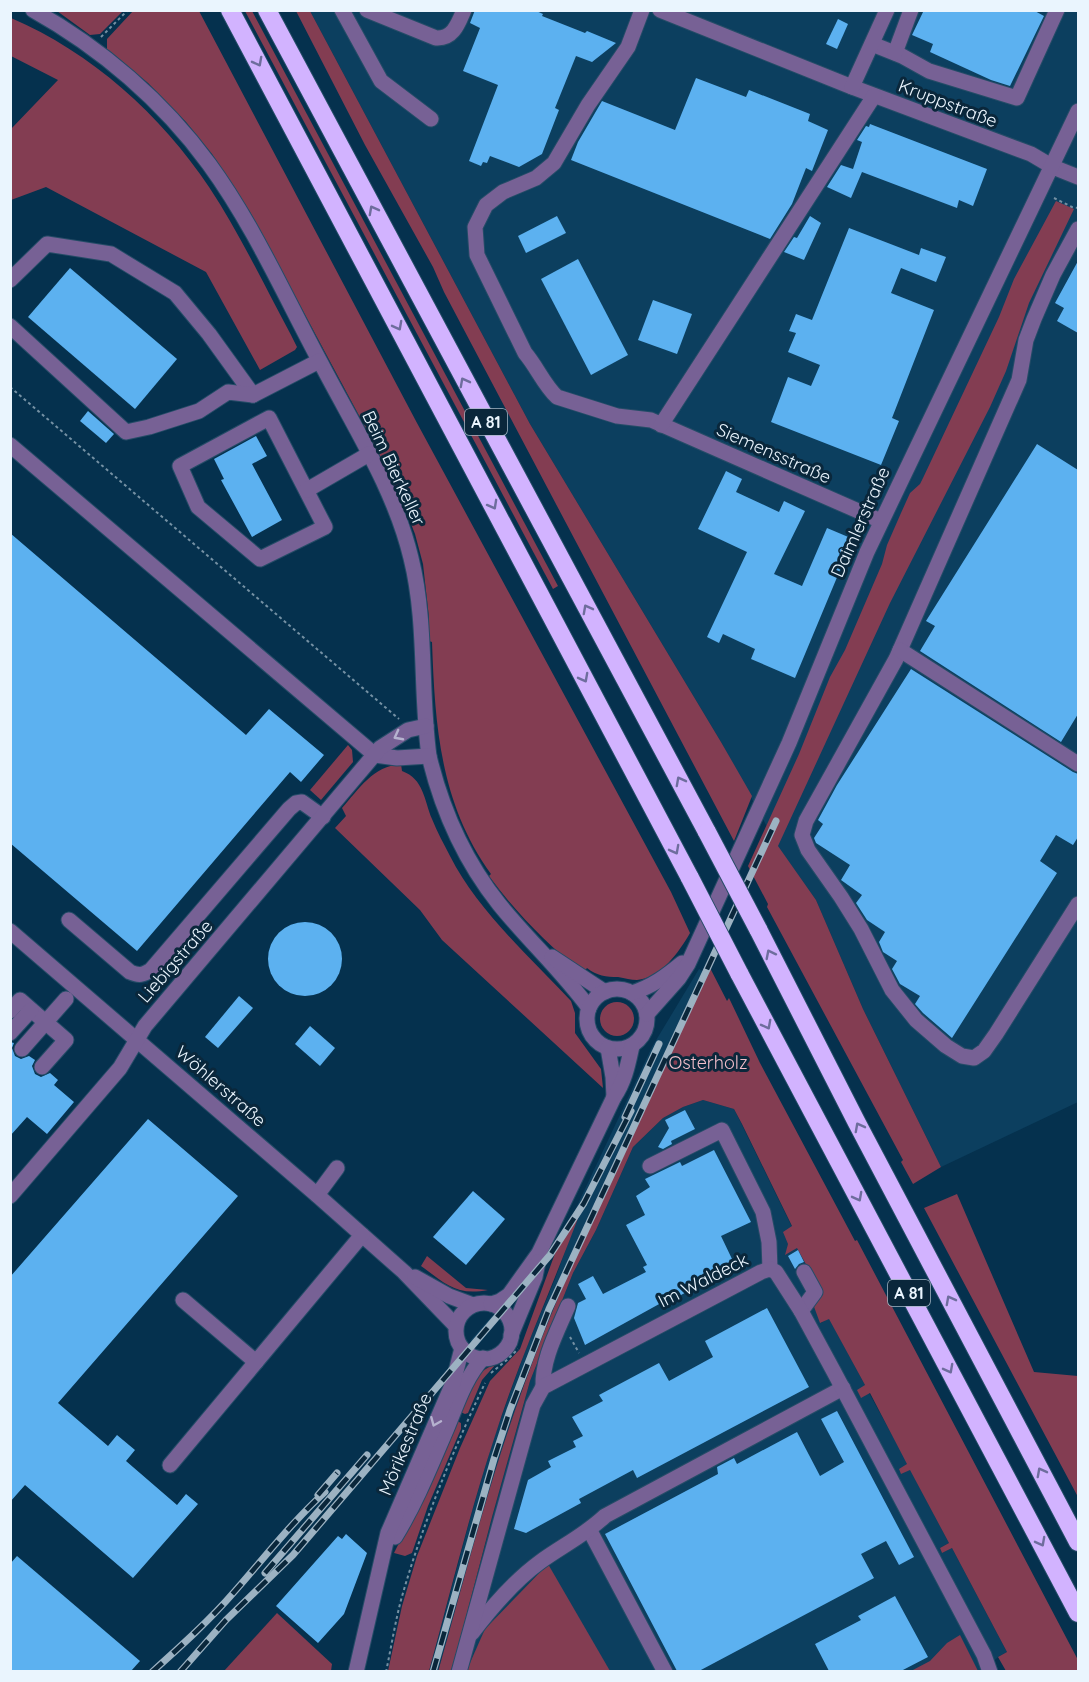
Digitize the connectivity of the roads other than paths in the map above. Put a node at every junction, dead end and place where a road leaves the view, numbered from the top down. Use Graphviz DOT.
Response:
graph roads {
  1 [pos="33,10"];
  2 [pos="230,10"];
  3 [pos="267,10"];
  4 [pos="342,10"];
  5 [pos="367,10"];
  6 [pos="464,10"];
  7 [pos="642,10"];
  8 [pos="660,10"];
  9 [pos="887,10"];
  10 [pos="911,10"];
  11 [pos="1057,10"];
  12 [pos="872,44"];
  13 [pos="895,53"];
  14 [pos="852,87"];
  15 [pos="874,96"];
  16 [pos="1078,111"];
  17 [pos="431,119"];
  18 [pos="1053,167"];
  19 [pos="1078,177"];
  20 [pos="1078,229"];
  21 [pos="10,280"];
  22 [pos="10,326"];
  23 [pos="319,361"];
  24 [pos="253,395"];
  25 [pos="656,423"];
  26 [pos="10,445"];
  27 [pos="369,454"];
  28 [pos="307,490"];
  29 [pos="881,521"];
  30 [pos="900,650"];
  31 [pos="426,726"];
  32 [pos="375,755"];
  33 [pos="429,756"];
  34 [pos="1078,764"];
  35 [pos="323,818"];
  36 [pos="1078,904"];
  37 [pos="69,920"];
  38 [pos="1074,923"];
  39 [pos="10,931"];
  40 [pos="544,953"];
  41 [pos="691,955"];
  42 [pos="605,992"];
  43 [pos="632,993"];
  44 [pos="66,999"];
  45 [pos="589,1008"];
  46 [pos="31,1010"];
  47 [pos="10,1011"];
  48 [pos="647,1014"];
  49 [pos="45,1022"];
  50 [pos="10,1033"];
  51 [pos="137,1039"];
  52 [pos="633,1046"];
  53 [pos="608,1048"];
  54 [pos="22,1049"];
  55 [pos="42,1067"];
  56 [pos="614,1097"];
  57 [pos="650,1166"];
  58 [pos="337,1168"];
  59 [pos="317,1195"];
  60 [pos="10,1196"];
  61 [pos="362,1235"];
  62 [pos="539,1253"];
  63 [pos="770,1269"];
  64 [pos="404,1272"];
  65 [pos="804,1272"];
  66 [pos="183,1300"];
  67 [pos="491,1304"];
  68 [pos="473,1305"];
  69 [pos="568,1306"];
  70 [pos="801,1311"];
  71 [pos="456,1326"];
  72 [pos="516,1338"];
  73 [pos="462,1348"];
  74 [pos="483,1358"];
  75 [pos="256,1362"];
  76 [pos="543,1387"];
  77 [pos="843,1388"];
  78 [pos="170,1465"];
  79 [pos="590,1531"];
  80 [pos="1078,1542"];
  81 [pos="384,1555"];
  82 [pos="1078,1613"];
  83 [pos="466,1641"];
  84 [pos="356,1671"];
  85 [pos="459,1671"];
  86 [pos="664,1671"];
  87 [pos="990,1671"];
  1 -- 23 [label="street, Beim Bierkeller"];
  2 -- 82 [label="highway, A 81, one-way, bridge"];
  80 -- 3 [label="highway, A 81, one-way, bridge"];
  4 -- 17 [label="street"];
  5 -- 6 [label="street"];
  7 -- 25 [label="street, Siemensstraße"];
  8 -- 14 [label="street, Kruppstraße"];
  9 -- 12 [label="street"];
  10 -- 13 [label="street"];
  11 -- 13 [label="street"];
  12 -- 13 [label="street"];
  12 -- 14 [label="street"];
  14 -- 15 [label="street, Kruppstraße"];
  15 -- 18 [label="street, Kruppstraße"];
  15 -- 25 [label="street"];
  16 -- 18 [label="street, Daimlerstraße"];
  18 -- 19 [label="street, Kruppstraße"];
  18 -- 29 [label="street, Daimlerstraße"];
  20 -- 30 [label="street"];
  21 -- 24 [label="street"];
  22 -- 24 [label="street"];
  23 -- 24 [label="street"];
  23 -- 27 [label="street, Beim Bierkeller"];
  25 -- 29 [label="street, Siemensstraße"];
  26 -- 32 [label="street"];
  27 -- 28 [label="street"];
  27 -- 31 [label="street, Beim Bierkeller"];
  28 -- 28 [label="street"];
  29 -- 41 [label="street, Daimlerstraße"];
  30 -- 34 [label="street"];
  30 -- 38 [label="street"];
  31 -- 32 [label="street, Liebigstraße, one-way"];
  31 -- 33 [label="street, Beim Bierkeller"];
  32 -- 33 [label="street"];
  32 -- 35 [label="street, Liebigstraße"];
  33 -- 40 [label="street, Beim Bierkeller"];
  35 -- 37 [label="street"];
  35 -- 51 [label="street, Liebigstraße"];
  36 -- 38 [label="street"];
  39 -- 51 [label="street, Wöhlerstraße"];
  40 -- 42 [label="street, Beim Bierkeller"];
  40 -- 45 [label="street, Beim Bierkeller"];
  41 -- 43 [label="street, Daimlerstraße"];
  41 -- 48 [label="street, Daimlerstraße"];
  42 -- 43 [label="street"];
  42 -- 45 [label="street"];
  43 -- 48 [label="street"];
  44 -- 49 [label="street"];
  45 -- 53 [label="street"];
  46 -- 47 [label="street"];
  46 -- 49 [label="street"];
  46 -- 50 [label="street"];
  48 -- 52 [label="street"];
  49 -- 54 [label="street"];
  49 -- 55 [label="street"];
  51 -- 59 [label="street, Wöhlerstraße"];
  51 -- 60 [label="street, Liebigstraße"];
  52 -- 53 [label="street"];
  52 -- 56 [label="street, Mörikestraße"];
  53 -- 56 [label="street"];
  56 -- 62 [label="street, Mörikestraße"];
  57 -- 63 [label="street"];
  58 -- 59 [label="street"];
  59 -- 61 [label="street, Wöhlerstraße"];
  61 -- 64 [label="street, Wöhlerstraße"];
  61 -- 75 [label="street"];
  62 -- 67 [label="street, Mörikestraße"];
  62 -- 72 [label="street, Mörikestraße"];
  63 -- 70 [label="street, Im Waldeck"];
  63 -- 76 [label="street, Im Waldeck"];
  64 -- 68 [label="street, Wöhlerstraße"];
  64 -- 71 [label="street, Wöhlerstraße"];
  65 -- 70 [label="street"];
  66 -- 75 [label="street"];
  67 -- 68 [label="street"];
  67 -- 72 [label="street"];
  68 -- 71 [label="street"];
  69 -- 76 [label="street"];
  70 -- 77 [label="street, Im Waldeck"];
  71 -- 73 [label="street, Mörikestraße"];
  72 -- 74 [label="street, Mörikestraße"];
  73 -- 74 [label="street"];
  73 -- 81 [label="street, Mörikestraße, one-way"];
  74 -- 81 [label="street, Mörikestraße"];
  75 -- 78 [label="street"];
  76 -- 83 [label="street"];
  77 -- 79 [label="street"];
  77 -- 87 [label="street, Im Waldeck"];
  79 -- 83 [label="street"];
  79 -- 86 [label="street"];
  81 -- 84 [label="street, Mörikestraße"];
  83 -- 85 [label="street"];
}
